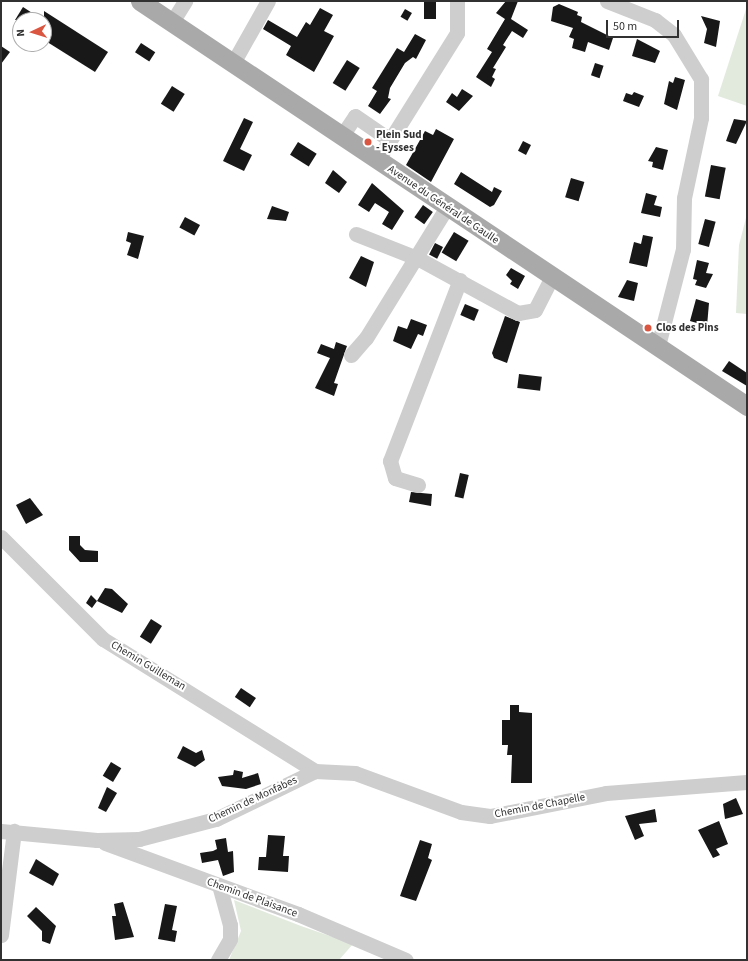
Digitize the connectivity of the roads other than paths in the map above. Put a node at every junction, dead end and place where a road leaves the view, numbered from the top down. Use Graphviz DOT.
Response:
graph roads {
  1 [pos="140,1"];
  2 [pos="185,1"];
  3 [pos="268,1"];
  4 [pos="457,1"];
  5 [pos="607,1"];
  6 [pos="172,22"];
  7 [pos="233,63"];
  8 [pos="341,137"];
  9 [pos="390,140"];
  10 [pos="377,161"];
  11 [pos="447,207"];
  12 [pos="356,234"];
  13 [pos="417,258"];
  14 [pos="552,277"];
  15 [pos="460,280"];
  16 [pos="658,346"];
  17 [pos="351,355"];
  18 [pos="747,406"];
  19 [pos="418,485"];
  20 [pos="1,538"];
  21 [pos="315,771"];
  22 [pos="747,782"];
  23 [pos="8,831"];
  24 [pos="96,840"];
  25 [pos="219,885"];
  26 [pos="1,935"];
  27 [pos="218,960"];
  28 [pos="406,960"];
  1 -- 6 [label="main road, Avenue du Général de Gaulle"];
  2 -- 6 [label="street"];
  3 -- 7 [label="street"];
  4 -- 9 [label="street"];
  5 -- 16 [label="street"];
  6 -- 7 [label="main road, Avenue du Général de Gaulle"];
  7 -- 8 [label="main road, Avenue du Général de Gaulle"];
  8 -- 9 [label="street"];
  8 -- 10 [label="main road, Avenue du Général de Gaulle"];
  9 -- 10 [label="street"];
  10 -- 11 [label="main road, Avenue du Général de Gaulle"];
  11 -- 13 [label="street"];
  11 -- 14 [label="main road, Avenue du Général de Gaulle"];
  12 -- 13 [label="street"];
  13 -- 15 [label="street"];
  13 -- 17 [label="street"];
  14 -- 15 [label="street"];
  14 -- 16 [label="main road, Avenue du Général de Gaulle"];
  15 -- 19 [label="street"];
  16 -- 18 [label="main road, Avenue du Général de Gaulle"];
  20 -- 21 [label="street, Chemin Guilleman"];
  21 -- 22 [label="street, Chemin de Chapelle"];
  21 -- 24 [label="street, Chemin de Monfabes"];
  23 -- 24 [label="street, Chemin de Monfabes"];
  23 -- 26 [label="street"];
  24 -- 25 [label="street, Chemin de Plaisance"];
  25 -- 27 [label="street"];
  25 -- 28 [label="street, Chemin de Plaisance"];
}
